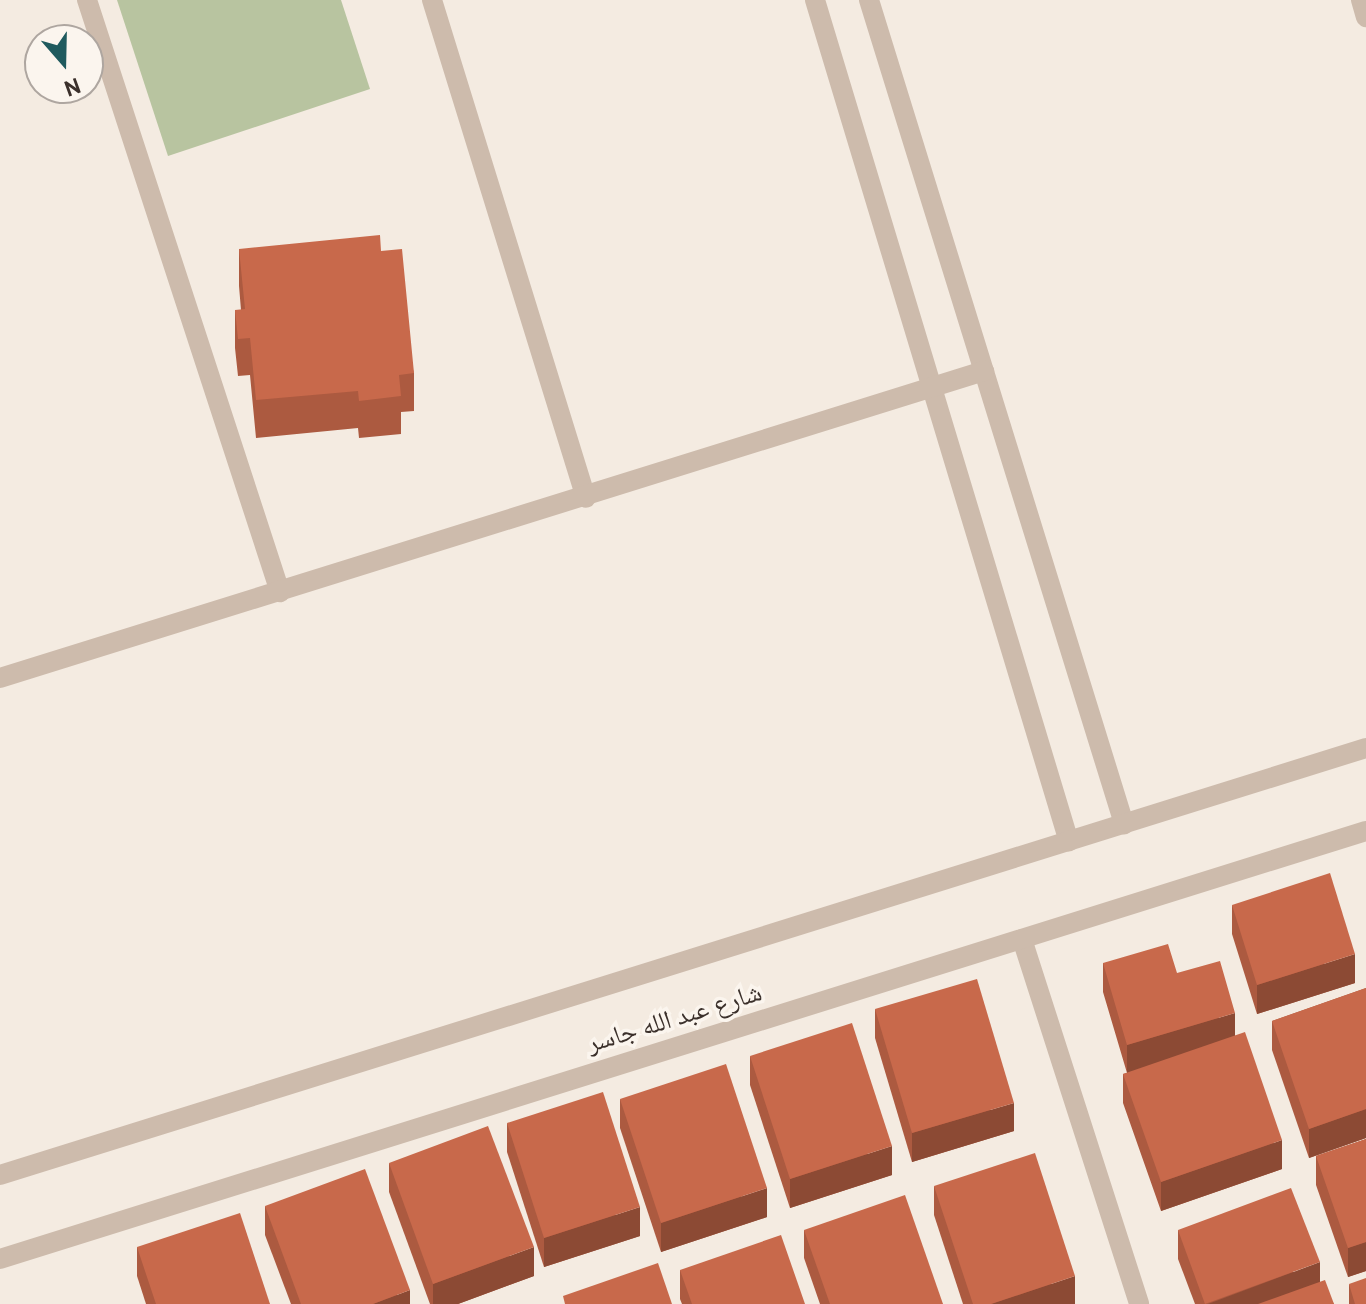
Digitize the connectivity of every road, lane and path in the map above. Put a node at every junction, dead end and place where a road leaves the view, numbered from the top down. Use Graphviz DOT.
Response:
graph roads {
  1 [pos="87,0"];
  2 [pos="432,0"];
  3 [pos="815,0"];
  4 [pos="869,0"];
  5 [pos="1361,0"];
  6 [pos="1366,17"];
  7 [pos="984,371"];
  8 [pos="933,391"];
  9 [pos="586,498"];
  10 [pos="280,592"];
  11 [pos="0,678"];
  12 [pos="1366,748"];
  13 [pos="1124,824"];
  14 [pos="1366,831"];
  15 [pos="1069,842"];
  16 [pos="1022,939"];
  17 [pos="0,1175"];
  18 [pos="0,1259"];
  19 [pos="1139,1304"];
  1 -- 10 [label="street"];
  2 -- 9 [label="street"];
  3 -- 8 [label="street"];
  4 -- 7 [label="street"];
  5 -- 6 [label="street"];
  7 -- 8 [label="street"];
  7 -- 13 [label="street"];
  8 -- 9 [label="street"];
  8 -- 15 [label="street"];
  9 -- 10 [label="street"];
  10 -- 11 [label="street"];
  12 -- 13 [label="street, شارع عبد الله جاسر"];
  13 -- 15 [label="street, شارع عبد الله جاسر"];
  14 -- 16 [label="street, شارع عبد الله جاسر"];
  15 -- 17 [label="street, شارع عبد الله جاسر"];
  16 -- 18 [label="street, شارع عبد الله جاسر"];
  16 -- 19 [label="street"];
}
